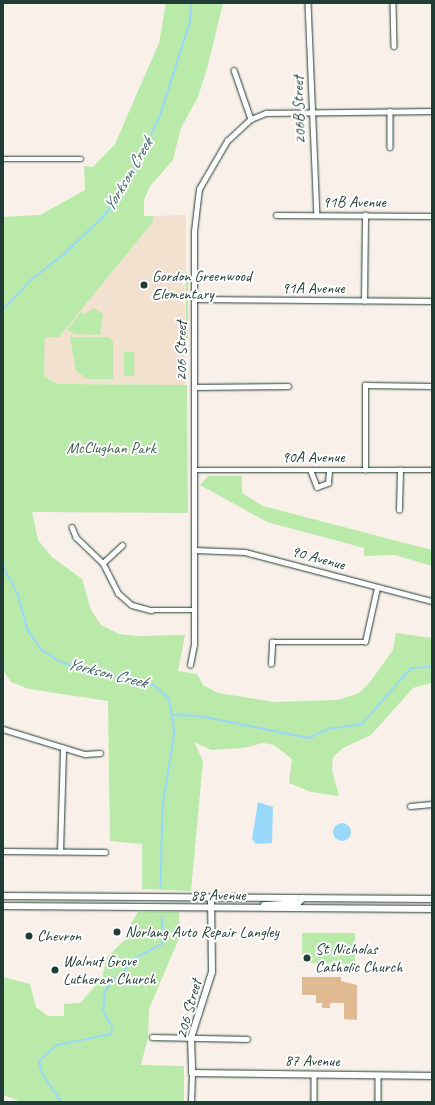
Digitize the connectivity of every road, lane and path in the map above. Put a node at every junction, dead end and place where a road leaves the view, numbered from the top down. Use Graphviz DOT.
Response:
graph roads {
  1 [pos="308,3"];
  2 [pos="393,3"];
  3 [pos="394,46"];
  4 [pos="234,70"];
  5 [pos="312,111"];
  6 [pos="390,111"];
  7 [pos="432,111"];
  8 [pos="251,118"];
  9 [pos="390,147"];
  10 [pos="3,159"];
  11 [pos="81,159"];
  12 [pos="276,215"];
  13 [pos="317,215"];
  14 [pos="365,215"];
  15 [pos="432,216"];
  16 [pos="194,299"];
  17 [pos="364,301"];
  18 [pos="432,301"];
  19 [pos="288,386"];
  20 [pos="432,386"];
  21 [pos="194,387"];
  22 [pos="194,470"];
  23 [pos="365,470"];
  24 [pos="400,470"];
  25 [pos="432,470"];
  26 [pos="311,471"];
  27 [pos="329,471"];
  28 [pos="399,510"];
  29 [pos="72,527"];
  30 [pos="122,545"];
  31 [pos="195,550"];
  32 [pos="103,563"];
  33 [pos="377,588"];
  34 [pos="432,601"];
  35 [pos="194,610"];
  36 [pos="271,664"];
  37 [pos="190,665"];
  38 [pos="3,729"];
  39 [pos="63,748"];
  40 [pos="100,753"];
  41 [pos="432,804"];
  42 [pos="410,806"];
  43 [pos="3,851"];
  44 [pos="60,852"];
  45 [pos="105,852"];
  46 [pos="3,896"];
  47 [pos="80,897"];
  48 [pos="211,898"];
  49 [pos="303,898"];
  50 [pos="432,899"];
  51 [pos="3,906"];
  52 [pos="80,907"];
  53 [pos="211,908"];
  54 [pos="251,908"];
  55 [pos="432,909"];
  56 [pos="152,1037"];
  57 [pos="191,1038"];
  58 [pos="247,1039"];
  59 [pos="192,1073"];
  60 [pos="314,1074"];
  61 [pos="378,1075"];
  62 [pos="432,1076"];
  63 [pos="191,1102"];
  64 [pos="314,1102"];
  65 [pos="378,1102"];
  1 -- 5 [label="street, 206B Street"];
  2 -- 3 [label="street"];
  4 -- 8 [label="street"];
  5 -- 6 [label="street"];
  5 -- 8 [label="street"];
  5 -- 13 [label="street, 206B Street"];
  6 -- 7 [label="street"];
  6 -- 9 [label="street"];
  8 -- 16 [label="street, 206 Street"];
  10 -- 11 [label="street"];
  12 -- 13 [label="street, 91B Avenue"];
  13 -- 14 [label="street, 91B Avenue"];
  14 -- 15 [label="street, 91B Avenue"];
  14 -- 17 [label="street"];
  16 -- 17 [label="street, 91A Avenue"];
  16 -- 21 [label="street, 206 Street"];
  17 -- 18 [label="street, 91A Avenue"];
  19 -- 21 [label="street"];
  20 -- 23 [label="street"];
  21 -- 22 [label="street, 206 Street"];
  22 -- 26 [label="street, 90A Avenue"];
  22 -- 31 [label="street, 206 Street"];
  23 -- 24 [label="street, 90A Avenue"];
  23 -- 27 [label="street, 90A Avenue"];
  24 -- 25 [label="street, 90A Avenue"];
  24 -- 28 [label="street"];
  26 -- 27 [label="street, 90A Avenue"];
  26 -- 27 [label="street"];
  29 -- 32 [label="street"];
  30 -- 32 [label="street"];
  31 -- 33 [label="street, 90 Avenue"];
  31 -- 35 [label="street, 206 Street"];
  32 -- 35 [label="street"];
  33 -- 34 [label="street, 90 Avenue"];
  33 -- 36 [label="street"];
  35 -- 37 [label="street, 206 Street"];
  38 -- 39 [label="street"];
  39 -- 40 [label="street"];
  39 -- 44 [label="street"];
  41 -- 42 [label="street"];
  43 -- 44 [label="street"];
  44 -- 45 [label="street"];
  46 -- 47 [label="main road, 88 Avenue"];
  47 -- 48 [label="main road, 88 Avenue"];
  47 -- 52 [label="main road"];
  48 -- 49 [label="main road, 88 Avenue"];
  48 -- 53 [label="main road, 206 Street"];
  49 -- 50 [label="main road, 88 Avenue"];
  49 -- 54 [label="main road"];
  51 -- 52 [label="main road, 88 Avenue"];
  52 -- 53 [label="main road, 88 Avenue"];
  53 -- 54 [label="main road, 88 Avenue"];
  53 -- 57 [label="main road, 206 Street"];
  54 -- 55 [label="main road, 88 Avenue"];
  56 -- 57 [label="street"];
  57 -- 58 [label="street"];
  57 -- 59 [label="main road, 206 Street"];
  59 -- 60 [label="main road, 87 Avenue"];
  59 -- 63 [label="street, 206 Street"];
  60 -- 61 [label="main road, 87 Avenue"];
  60 -- 64 [label="street"];
  61 -- 62 [label="main road, 87 Avenue"];
  61 -- 65 [label="street"];
}
